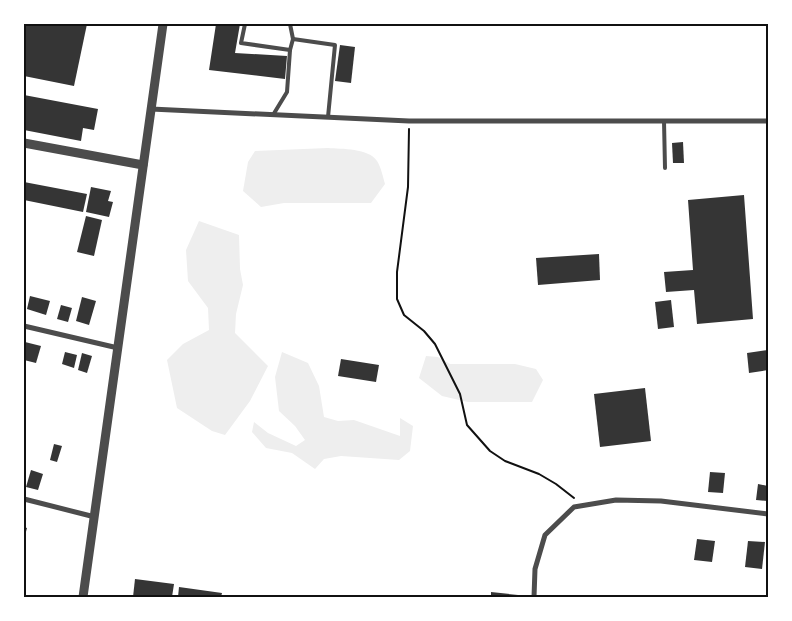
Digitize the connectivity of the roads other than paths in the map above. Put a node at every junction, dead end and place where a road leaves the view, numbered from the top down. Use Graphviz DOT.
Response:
graph roads {
  1 [pos="163,24"];
  2 [pos="245,24"];
  3 [pos="290,24"];
  4 [pos="293,39"];
  5 [pos="290,50"];
  6 [pos="151,109"];
  7 [pos="273,115"];
  8 [pos="328,117"];
  9 [pos="664,121"];
  10 [pos="768,121"];
  11 [pos="24,143"];
  12 [pos="143,165"];
  13 [pos="665,168"];
  14 [pos="24,326"];
  15 [pos="118,348"];
  16 [pos="24,499"];
  17 [pos="768,514"];
  18 [pos="95,517"];
  19 [pos="83,597"];
  20 [pos="534,597"];
  1 -- 6 [label="street"];
  2 -- 5 [label="lane"];
  3 -- 4 [label="lane"];
  4 -- 5 [label="lane"];
  4 -- 8 [label="lane"];
  5 -- 7 [label="lane"];
  6 -- 7 [label="street"];
  6 -- 12 [label="street"];
  7 -- 8 [label="street"];
  8 -- 9 [label="street"];
  9 -- 10 [label="street"];
  9 -- 13 [label="lane"];
  11 -- 12 [label="street"];
  12 -- 15 [label="street"];
  14 -- 15 [label="street"];
  15 -- 18 [label="street"];
  16 -- 18 [label="street"];
  17 -- 20 [label="street"];
  18 -- 19 [label="street"];
}
